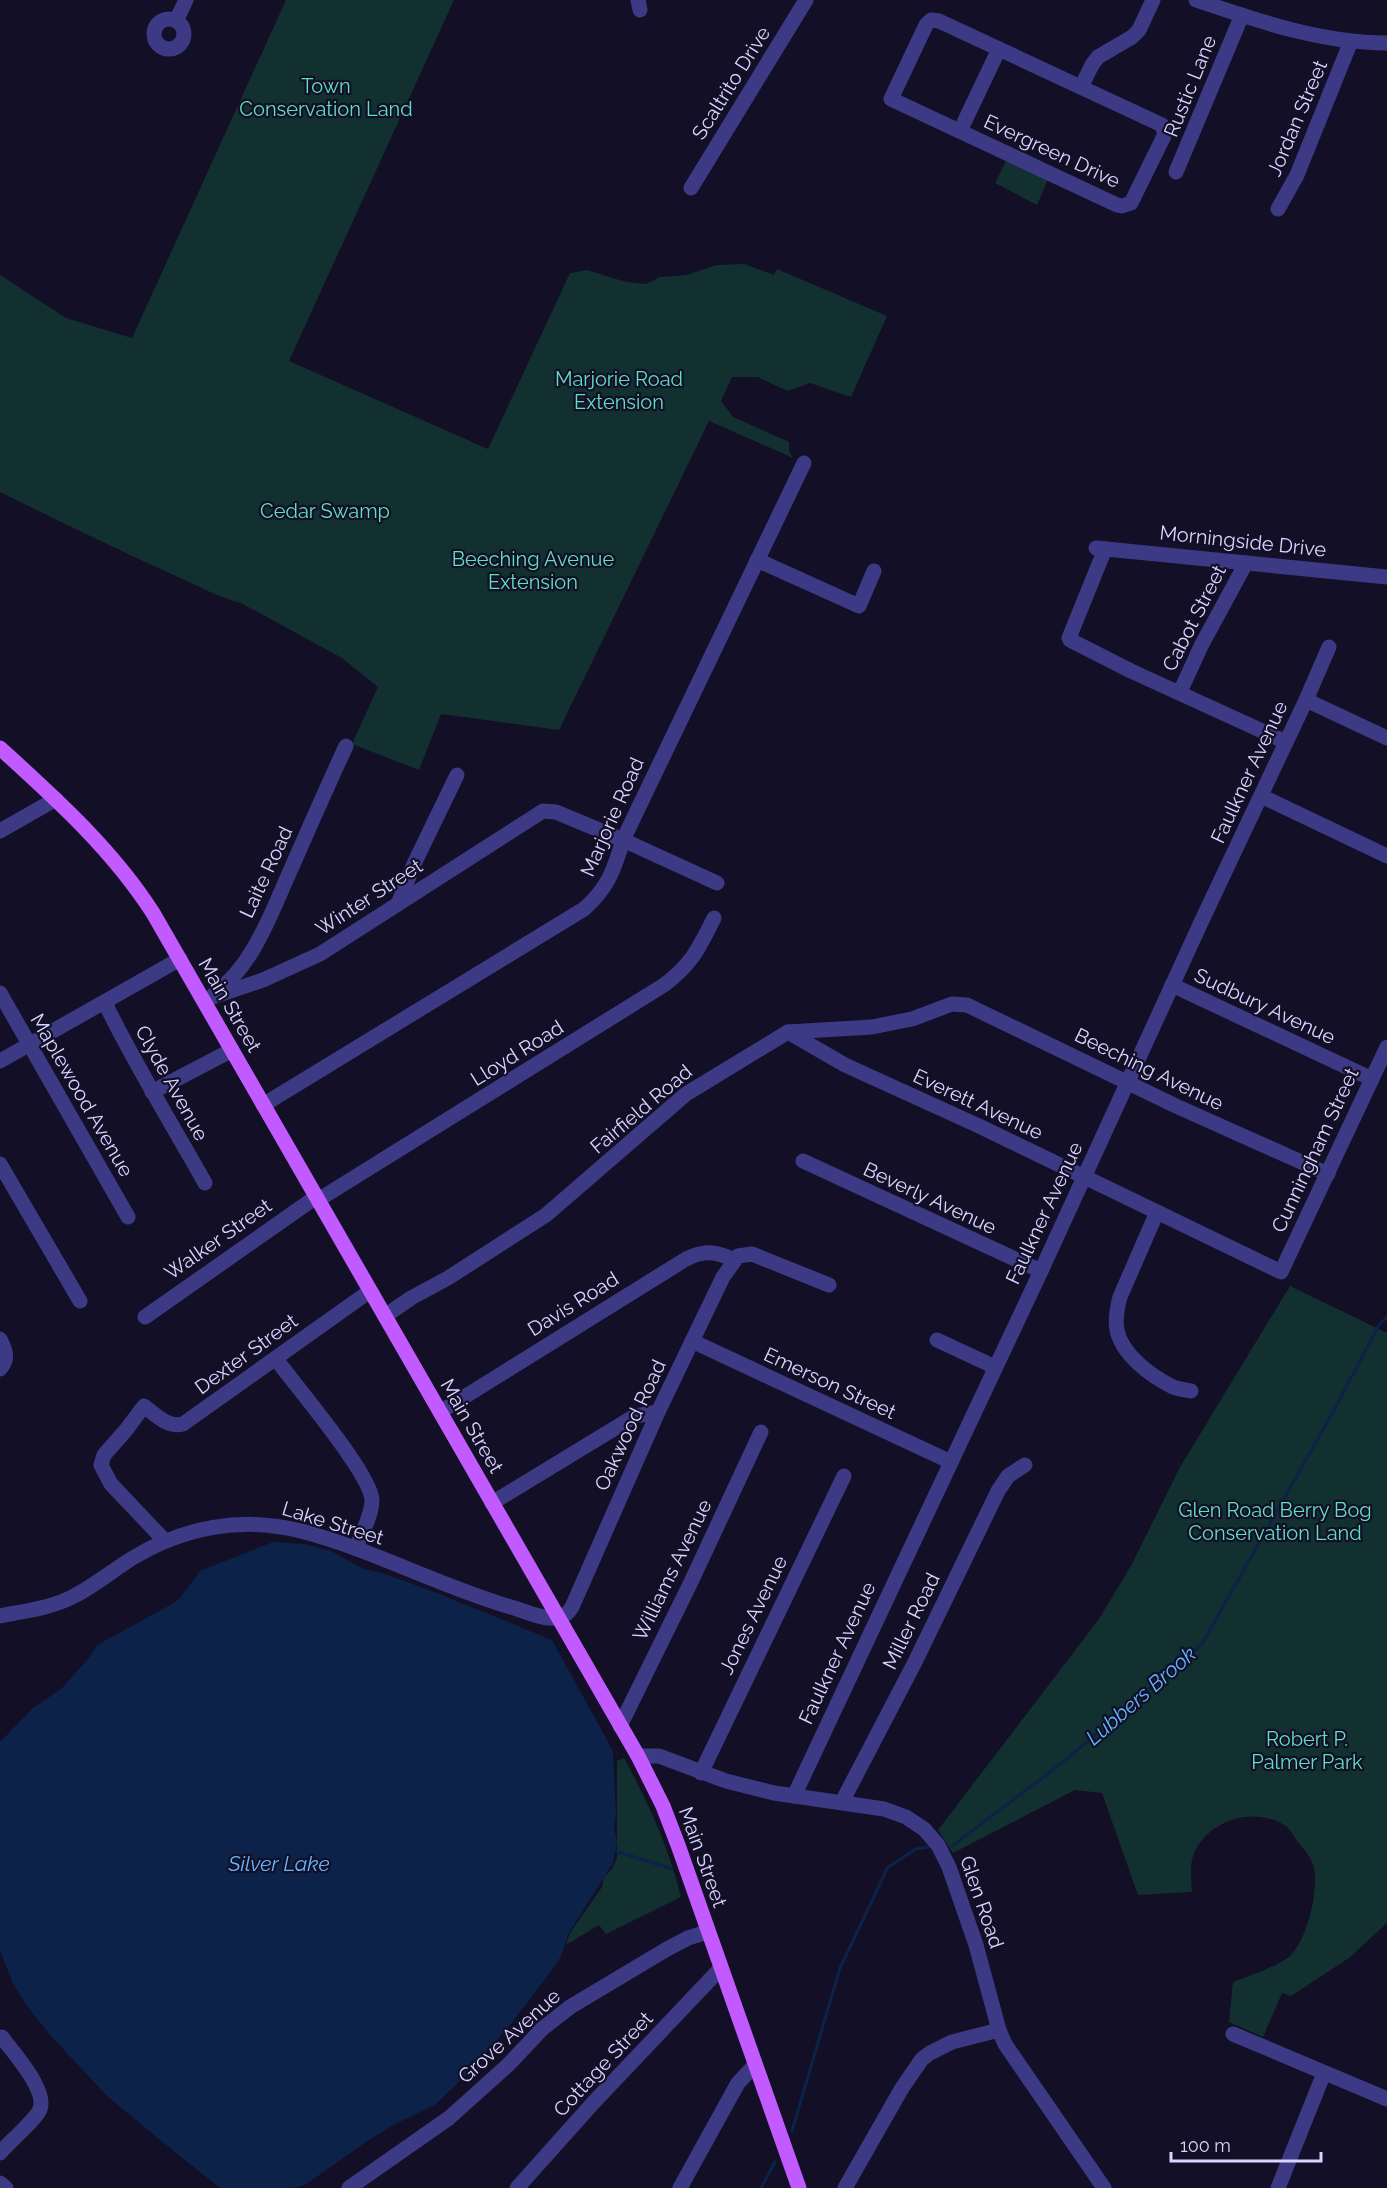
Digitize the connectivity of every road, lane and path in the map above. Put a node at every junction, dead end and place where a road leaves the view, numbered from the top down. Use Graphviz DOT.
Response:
graph roads {
  1 [pos="186,0"];
  2 [pos="806,0"];
  3 [pos="1153,0"];
  4 [pos="1196,0"];
  5 [pos="1242,15"];
  6 [pos="176,21"];
  7 [pos="1351,41"];
  8 [pos="1387,43"];
  9 [pos="999,49"];
  10 [pos="1081,87"];
  11 [pos="960,131"];
  12 [pos="1176,172"];
  13 [pos="691,188"];
  14 [pos="1278,209"];
  15 [pos="804,463"];
  16 [pos="758,560"];
  17 [pos="1246,562"];
  18 [pos="874,571"];
  19 [pos="1387,577"];
  20 [pos="1329,647"];
  21 [pos="1180,692"];
  22 [pos="1306,700"];
  23 [pos="1387,738"];
  24 [pos="1286,742"];
  25 [pos="346,746"];
  26 [pos="0,748"];
  27 [pos="457,775"];
  28 [pos="1261,796"];
  29 [pos="56,799"];
  30 [pos="0,831"];
  31 [pos="623,840"];
  32 [pos="1387,856"];
  33 [pos="717,883"];
  34 [pos="398,904"];
  35 [pos="714,918"];
  36 [pos="180,959"];
  37 [pos="1172,985"];
  38 [pos="0,993"];
  39 [pos="204,1000"];
  40 [pos="105,1003"];
  41 [pos="952,1004"];
  42 [pos="788,1032"];
  43 [pos="28,1045"];
  44 [pos="1387,1047"];
  45 [pos="232,1050"];
  46 [pos="0,1061"];
  47 [pos="1372,1079"];
  48 [pos="1128,1082"];
  49 [pos="152,1092"];
  50 [pos="263,1105"];
  51 [pos="803,1161"];
  52 [pos="0,1164"];
  53 [pos="1328,1174"];
  54 [pos="1084,1178"];
  55 [pos="204,1183"];
  56 [pos="317,1198"];
  57 [pos="1156,1212"];
  58 [pos="128,1217"];
  59 [pos="740,1257"];
  60 [pos="1041,1271"];
  61 [pos="1281,1272"];
  62 [pos="828,1284"];
  63 [pos="370,1291"];
  64 [pos="80,1302"];
  65 [pos="385,1316"];
  66 [pos="145,1317"];
  67 [pos="0,1339"];
  68 [pos="937,1340"];
  69 [pos="692,1341"];
  70 [pos="276,1359"];
  71 [pos="995,1367"];
  72 [pos="0,1370"];
  73 [pos="1191,1391"];
  74 [pos="440,1412"];
  75 [pos="658,1412"];
  76 [pos="760,1432"];
  77 [pos="951,1462"];
  78 [pos="1025,1465"];
  79 [pos="843,1476"];
  80 [pos="492,1503"];
  81 [pos="165,1541"];
  82 [pos="356,1548"];
  83 [pos="0,1616"];
  84 [pos="558,1618"];
  85 [pos="620,1726"];
  86 [pos="638,1756"];
  87 [pos="700,1773"];
  88 [pos="794,1796"];
  89 [pos="842,1802"];
  90 [pos="707,1932"];
  91 [pos="720,1969"];
  92 [pos="999,2030"];
  93 [pos="1233,2034"];
  94 [pos="2,2037"];
  95 [pos="755,2065"];
  96 [pos="1324,2073"];
  97 [pos="1387,2099"];
  98 [pos="0,2154"];
  99 [pos="0,2183"];
  100 [pos="6,2188"];
  101 [pos="349,2188"];
  102 [pos="517,2188"];
  103 [pos="680,2188"];
  104 [pos="799,2188"];
  105 [pos="844,2188"];
  106 [pos="1104,2188"];
  107 [pos="1278,2188"];
  1 -- 6 [label="street"];
  2 -- 13 [label="street, Scaltrito Drive"];
  3 -- 10 [label="street"];
  4 -- 5 [label="street"];
  5 -- 7 [label="street"];
  5 -- 12 [label="street, Rustic Lane"];
  7 -- 8 [label="street"];
  7 -- 14 [label="street, Jordan Street"];
  9 -- 10 [label="street, Evergreen Drive"];
  9 -- 11 [label="street, Evergreen Drive"];
  9 -- 11 [label="street, Evergreen Drive"];
  10 -- 11 [label="street, Evergreen Drive"];
  15 -- 16 [label="street, Marjorie Road"];
  16 -- 18 [label="street"];
  16 -- 31 [label="street, Marjorie Road"];
  17 -- 19 [label="street, Morningside Drive"];
  17 -- 21 [label="street, Cabot Street"];
  17 -- 21 [label="street, Morningside Drive"];
  20 -- 22 [label="street, Faulkner Avenue"];
  21 -- 24 [label="street"];
  22 -- 23 [label="street"];
  22 -- 24 [label="street, Faulkner Avenue"];
  24 -- 28 [label="street, Faulkner Avenue"];
  25 -- 39 [label="street, Laite Road"];
  26 -- 29 [label="main road, Main Street"];
  27 -- 34 [label="street"];
  28 -- 32 [label="street"];
  28 -- 37 [label="street, Faulkner Avenue"];
  29 -- 30 [label="street"];
  29 -- 36 [label="main road, Main Street"];
  31 -- 33 [label="street"];
  31 -- 34 [label="street, Winter Street"];
  31 -- 50 [label="street, Marjorie Road"];
  34 -- 39 [label="street, Winter Street"];
  35 -- 56 [label="street, Lloyd Road"];
  36 -- 39 [label="main road, Main Street"];
  36 -- 40 [label="street"];
  37 -- 47 [label="street, Sudbury Avenue"];
  37 -- 48 [label="street, Faulkner Avenue"];
  38 -- 43 [label="street, Maplewood Avenue"];
  39 -- 45 [label="main road, Main Street"];
  40 -- 43 [label="street"];
  40 -- 49 [label="street, Clyde Avenue"];
  41 -- 42 [label="street, Fairfield Road"];
  41 -- 48 [label="street, Beeching Avenue"];
  42 -- 54 [label="street, Everett Avenue"];
  42 -- 65 [label="street, Fairfield Road"];
  43 -- 46 [label="street"];
  43 -- 58 [label="street, Maplewood Avenue"];
  44 -- 47 [label="street, Cunningham Street"];
  45 -- 49 [label="street"];
  45 -- 50 [label="main road, Main Street"];
  47 -- 53 [label="street, Cunningham Street"];
  48 -- 53 [label="street, Beeching Avenue"];
  48 -- 54 [label="street, Faulkner Avenue"];
  49 -- 55 [label="street, Clyde Avenue"];
  50 -- 56 [label="main road, Main Street"];
  51 -- 60 [label="street, Beverly Avenue"];
  52 -- 64 [label="street"];
  53 -- 61 [label="street, Cunningham Street"];
  54 -- 57 [label="street, Everett Avenue"];
  54 -- 60 [label="street, Faulkner Avenue"];
  56 -- 63 [label="main road, Main Street"];
  56 -- 66 [label="street, Walker Street"];
  57 -- 61 [label="street, Everett Avenue"];
  57 -- 73 [label="street"];
  59 -- 62 [label="street, Davis Road"];
  59 -- 69 [label="street, Oakwood Road"];
  59 -- 74 [label="street, Davis Road"];
  60 -- 71 [label="street, Faulkner Avenue"];
  63 -- 65 [label="main road, Main Street"];
  63 -- 70 [label="street, Dexter Street"];
  65 -- 74 [label="main road, Main Street"];
  67 -- 72 [label="street"];
  68 -- 71 [label="street"];
  69 -- 75 [label="street, Oakwood Road"];
  69 -- 77 [label="street, Emerson Street"];
  70 -- 81 [label="street, Dexter Street"];
  70 -- 82 [label="street"];
  71 -- 77 [label="street, Faulkner Avenue"];
  74 -- 80 [label="main road, Main Street"];
  75 -- 80 [label="street"];
  75 -- 84 [label="street, Oakwood Road"];
  76 -- 85 [label="street, Williams Avenue"];
  77 -- 88 [label="street, Faulkner Avenue"];
  78 -- 89 [label="street, Miller Road"];
  79 -- 87 [label="street, Jones Avenue"];
  80 -- 84 [label="main road, Main Street"];
  81 -- 82 [label="street, Lake Street"];
  81 -- 83 [label="street, Lake Street"];
  82 -- 84 [label="street, Lake Street"];
  84 -- 85 [label="main road, Main Street"];
  85 -- 86 [label="main road, Main Street"];
  86 -- 87 [label="street, Glen Road"];
  86 -- 90 [label="main road, Main Street"];
  87 -- 88 [label="street, Glen Road"];
  88 -- 89 [label="street, Glen Road"];
  89 -- 92 [label="street, Glen Road"];
  90 -- 91 [label="main road, Main Street"];
  90 -- 101 [label="street, Grove Avenue"];
  91 -- 95 [label="main road, Main Street"];
  91 -- 102 [label="street, Cottage Street"];
  92 -- 105 [label="street"];
  92 -- 106 [label="street, Glen Road"];
  93 -- 96 [label="street"];
  94 -- 98 [label="street"];
  95 -- 103 [label="street"];
  95 -- 104 [label="main road, Main Street"];
  96 -- 97 [label="street"];
  96 -- 107 [label="street"];
  99 -- 100 [label="street"];
}
